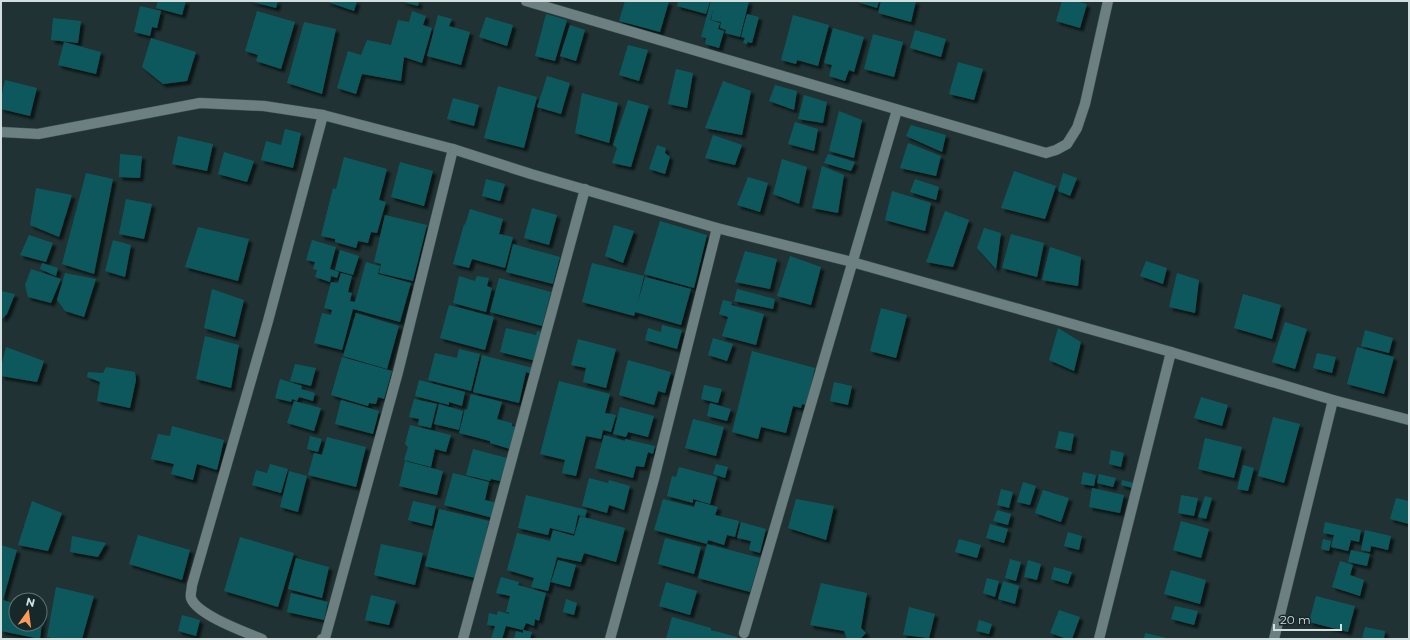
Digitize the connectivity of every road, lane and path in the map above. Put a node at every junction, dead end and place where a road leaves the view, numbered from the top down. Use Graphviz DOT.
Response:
graph roads {
  1 [pos="526,1"];
  2 [pos="1108,1"];
  3 [pos="897,110"];
  4 [pos="324,115"];
  5 [pos="1,132"];
  6 [pos="453,149"];
  7 [pos="585,189"];
  8 [pos="717,228"];
  9 [pos="852,262"];
  10 [pos="1171,352"];
  11 [pos="1333,400"];
  12 [pos="1409,420"];
  13 [pos="744,633"];
  14 [pos="262,639"];
  15 [pos="326,639"];
  16 [pos="463,639"];
  17 [pos="610,639"];
  18 [pos="1099,639"];
  19 [pos="1274,639"];
  1 -- 3 [label="street"];
  2 -- 3 [label="street"];
  3 -- 9 [label="street"];
  4 -- 5 [label="street"];
  4 -- 6 [label="street"];
  4 -- 14 [label="street"];
  6 -- 7 [label="street"];
  6 -- 15 [label="street"];
  7 -- 8 [label="street"];
  7 -- 16 [label="street"];
  8 -- 9 [label="street"];
  8 -- 17 [label="street"];
  9 -- 10 [label="street"];
  9 -- 13 [label="street"];
  10 -- 11 [label="street"];
  10 -- 18 [label="street"];
  11 -- 12 [label="street"];
  11 -- 19 [label="street"];
}
